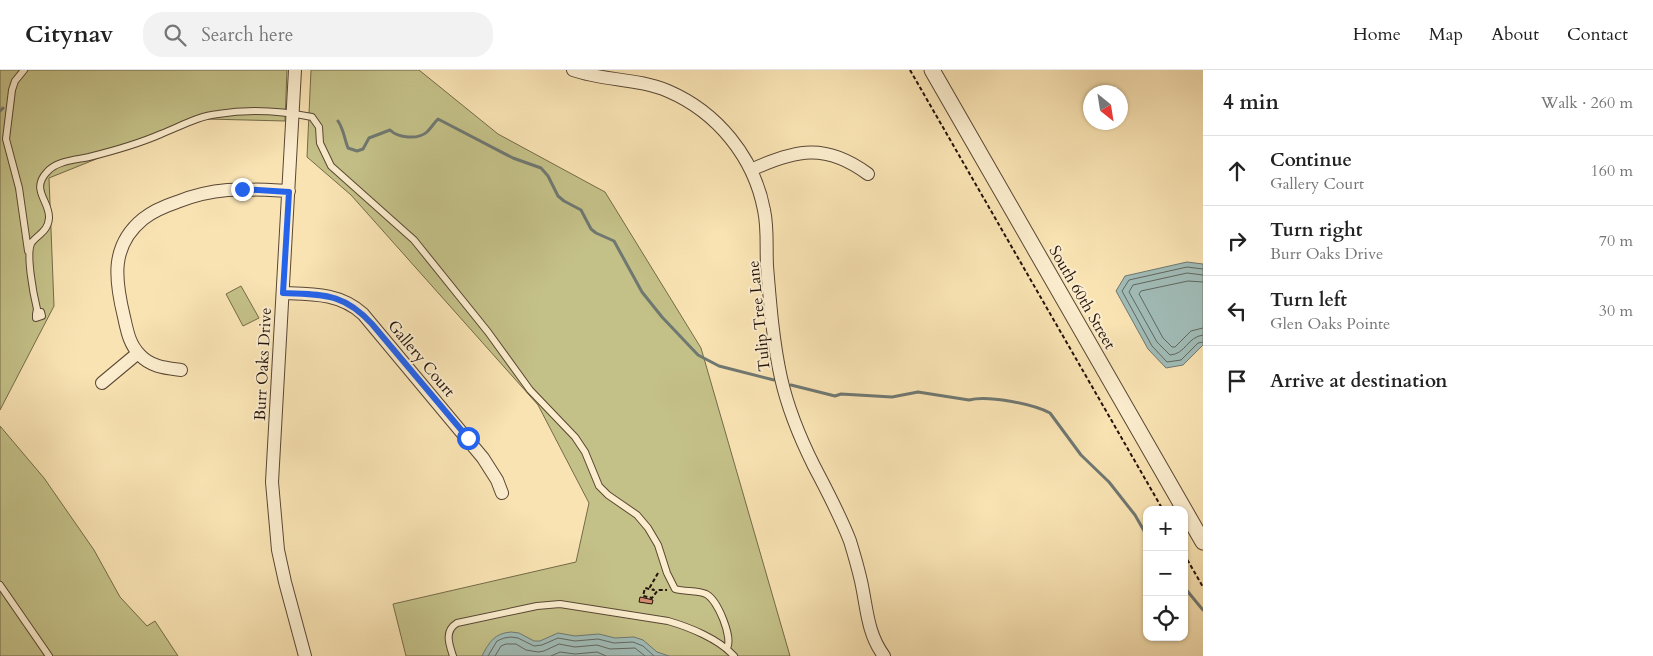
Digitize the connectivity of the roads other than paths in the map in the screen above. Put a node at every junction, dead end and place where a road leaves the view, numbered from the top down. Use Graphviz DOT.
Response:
graph roads {
  1 [pos="24,70"];
  2 [pos="295,70"];
  3 [pos="573,70"];
  4 [pos="932,70"];
  5 [pos="293,114"];
  6 [pos="751,170"];
  7 [pos="868,174"];
  8 [pos="289,192"];
  9 [pos="29,254"];
  10 [pos="283,293"];
  11 [pos="36,314"];
  12 [pos="138,352"];
  13 [pos="181,370"];
  14 [pos="102,383"];
  15 [pos="502,493"];
  16 [pos="1203,542"];
  17 [pos="0,585"];
  18 [pos="727,648"];
  19 [pos="49,656"];
  20 [pos="305,656"];
  21 [pos="453,656"];
  22 [pos="734,656"];
  23 [pos="884,656"];
  1 -- 9 [label="lane"];
  2 -- 5 [label="street, Burr Oaks Drive"];
  3 -- 6 [label="street, Tulip Tree Lane"];
  4 -- 16 [label="street, South 60th Street"];
  5 -- 8 [label="street, Burr Oaks Drive"];
  5 -- 9 [label="lane"];
  5 -- 18 [label="lane"];
  6 -- 7 [label="street"];
  6 -- 23 [label="street, Tulip Tree Lane"];
  8 -- 10 [label="street, Burr Oaks Drive"];
  8 -- 12 [label="street"];
  9 -- 11 [label="lane"];
  10 -- 15 [label="street, Gallery Court"];
  10 -- 20 [label="street, Burr Oaks Drive"];
  12 -- 13 [label="street"];
  12 -- 14 [label="street"];
  17 -- 19 [label="lane"];
  18 -- 21 [label="lane"];
  18 -- 22 [label="lane"];
}
